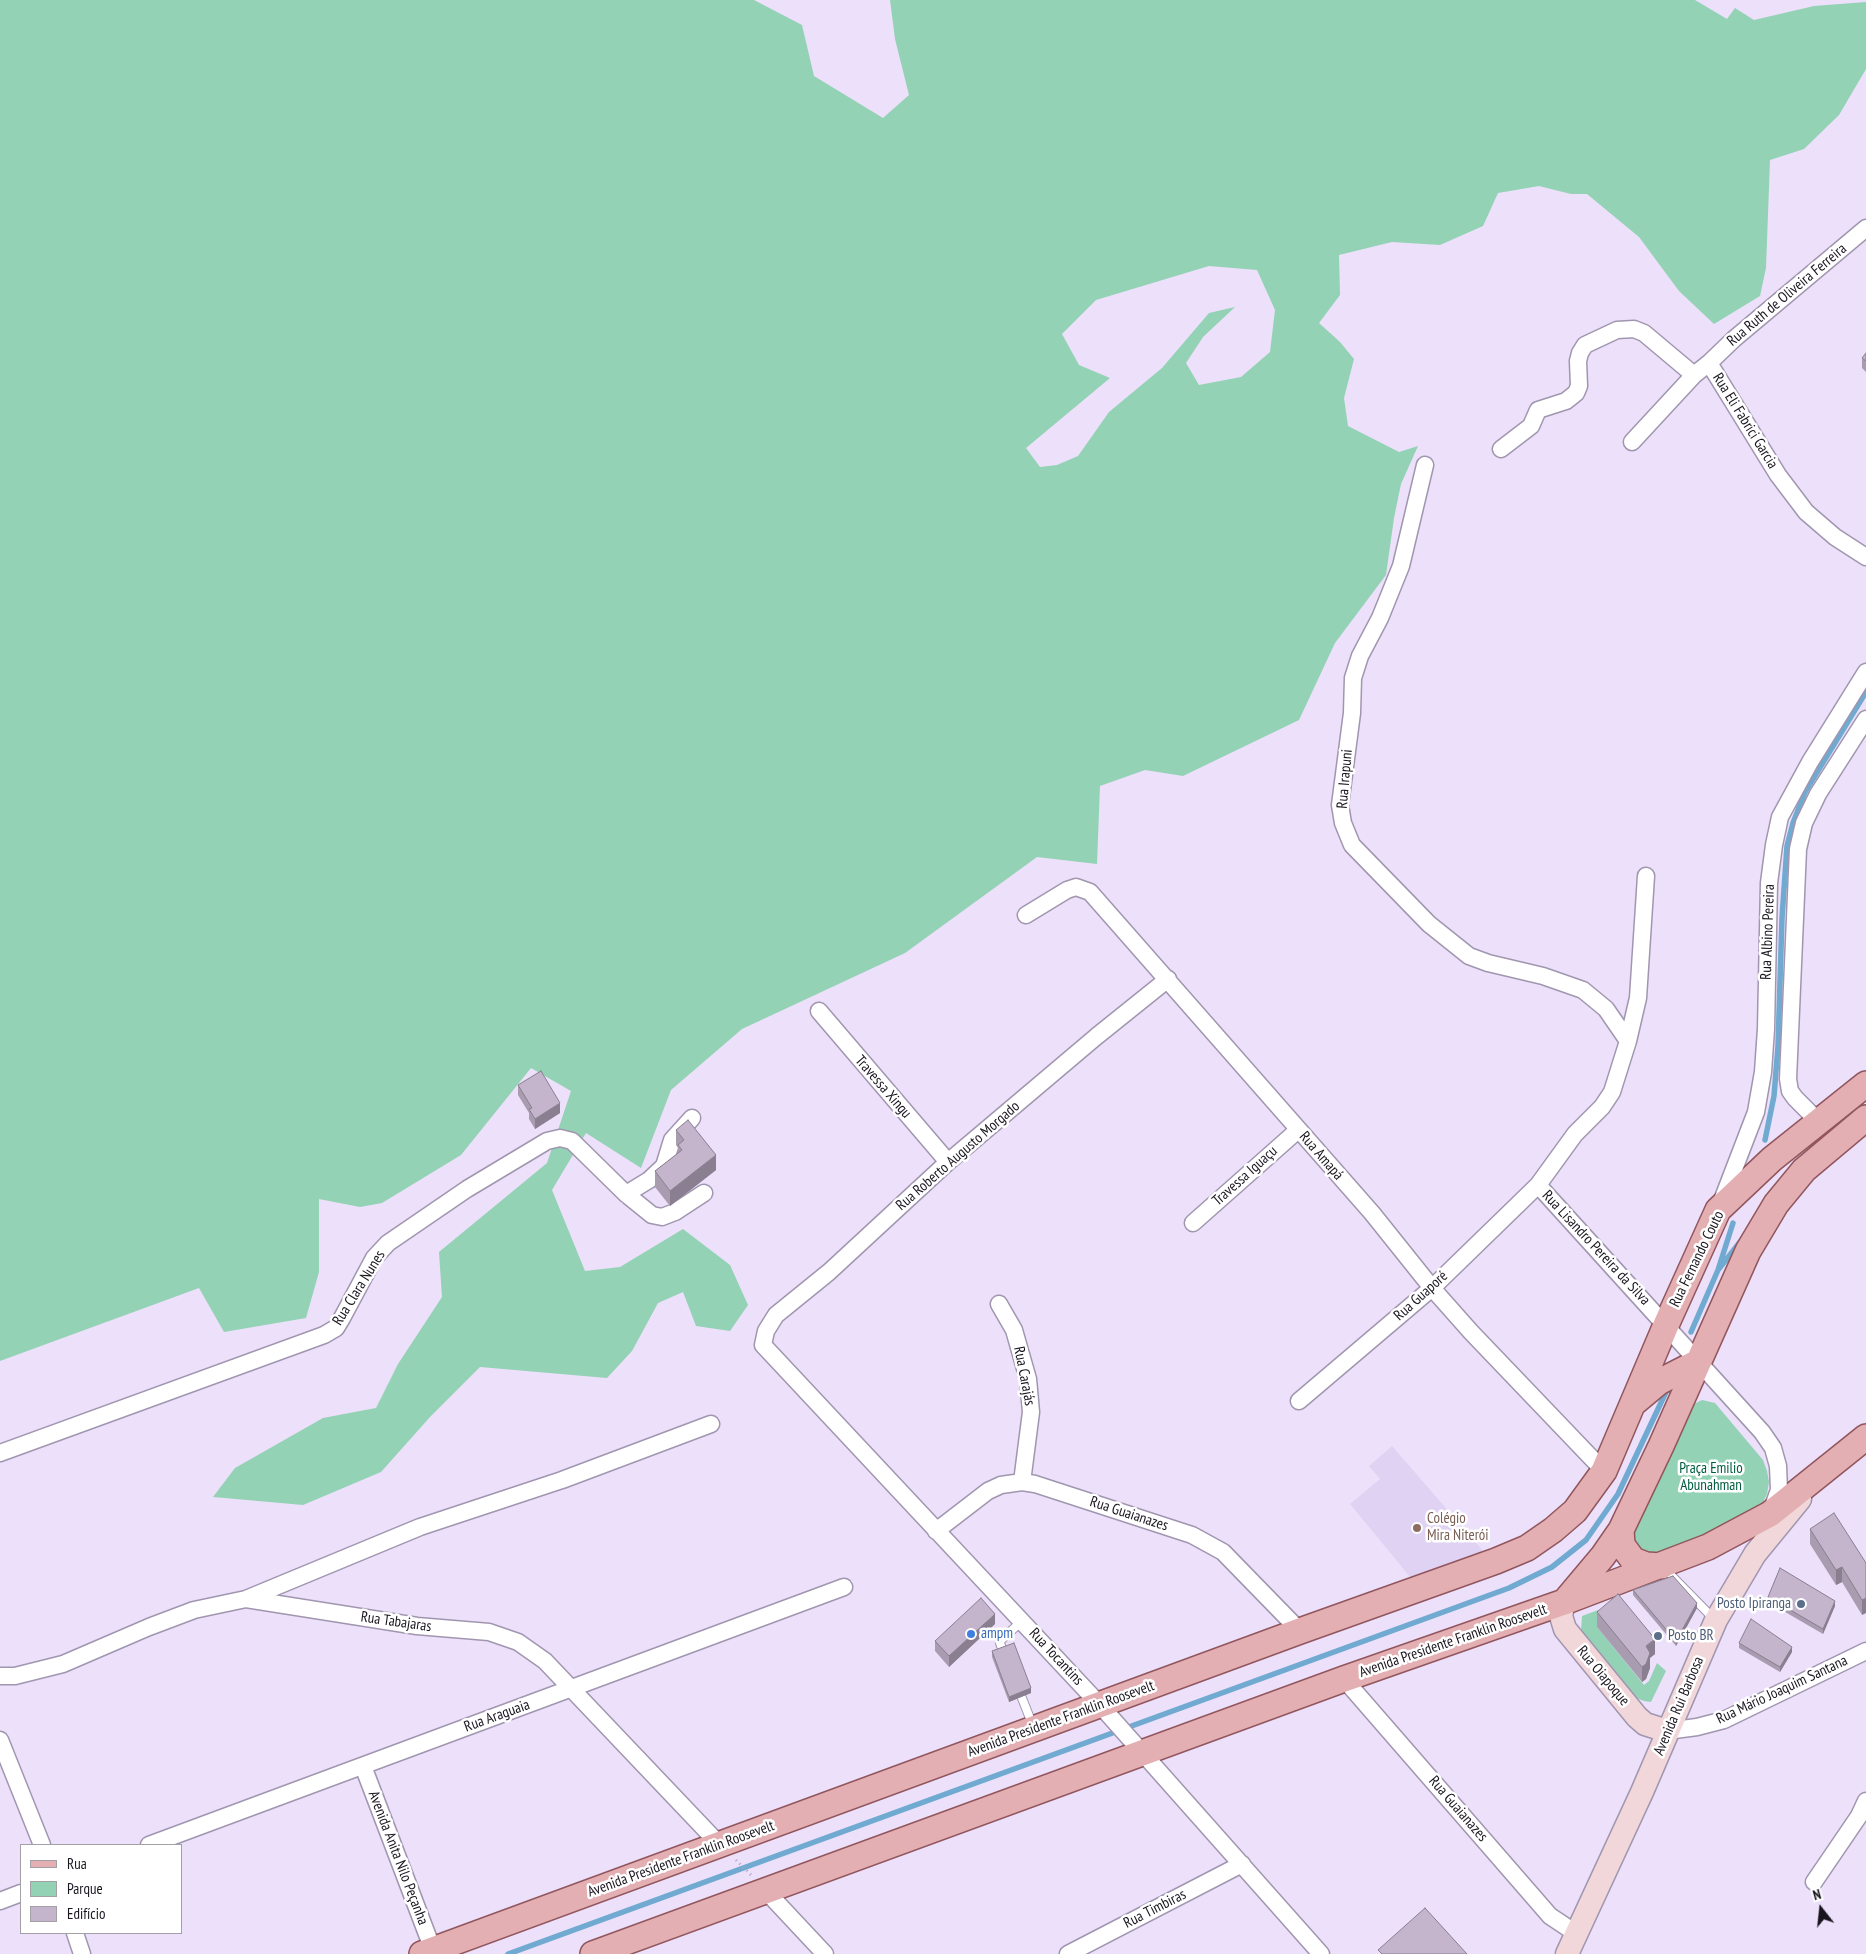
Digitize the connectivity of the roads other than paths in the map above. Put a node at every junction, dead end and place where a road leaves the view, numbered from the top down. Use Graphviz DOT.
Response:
graph roads {
  1 [pos="1866,228"];
  2 [pos="1709,363"];
  3 [pos="1694,375"];
  4 [pos="1632,442"];
  5 [pos="1500,448"];
  6 [pos="1425,465"];
  7 [pos="1866,557"];
  8 [pos="1866,672"];
  9 [pos="1866,718"];
  10 [pos="1646,876"];
  11 [pos="1026,915"];
  12 [pos="1168,979"];
  13 [pos="819,1011"];
  14 [pos="1628,1041"];
  15 [pos="1866,1084"];
  16 [pos="692,1118"];
  17 [pos="1866,1118"];
  18 [pos="1819,1122"];
  19 [pos="1298,1130"];
  20 [pos="948,1162"];
  21 [pos="1538,1185"];
  22 [pos="626,1194"];
  23 [pos="704,1194"];
  24 [pos="1718,1210"];
  25 [pos="1193,1223"];
  26 [pos="1432,1288"];
  27 [pos="999,1304"];
  28 [pos="1666,1325"];
  29 [pos="763,1345"];
  30 [pos="1698,1362"];
  31 [pos="1299,1401"];
  32 [pos="1634,1403"];
  33 [pos="711,1424"];
  34 [pos="1866,1438"];
  35 [pos="0,1453"];
  36 [pos="1604,1471"];
  37 [pos="1820,1476"];
  38 [pos="1022,1482"];
  39 [pos="1770,1514"];
  40 [pos="1748,1527"];
  41 [pos="1621,1530"];
  42 [pos="936,1531"];
  43 [pos="1662,1566"];
  44 [pos="844,1587"];
  45 [pos="246,1600"];
  46 [pos="1564,1602"];
  47 [pos="1716,1620"];
  48 [pos="1022,1622"];
  49 [pos="1300,1632"];
  50 [pos="1866,1651"];
  51 [pos="1009,1666"];
  52 [pos="0,1676"];
  53 [pos="1344,1678"];
  54 [pos="1016,1684"];
  55 [pos="571,1689"];
  56 [pos="1107,1713"];
  57 [pos="1034,1729"];
  58 [pos="1667,1731"];
  59 [pos="0,1740"];
  60 [pos="1137,1746"];
  61 [pos="363,1766"];
  62 [pos="1866,1801"];
  63 [pos="42,1844"];
  64 [pos="152,1844"];
  65 [pos="719,1844"];
  66 [pos="1242,1864"];
  67 [pos="1814,1882"];
  68 [pos="759,1883"];
  69 [pos="20,1893"];
  70 [pos="0,1901"];
  71 [pos="74,1934"];
  72 [pos="1577,1934"];
  73 [pos="427,1952"];
  74 [pos="82,1954"];
  75 [pos="593,1954"];
  76 [pos="825,1954"];
  77 [pos="1068,1954"];
  78 [pos="1321,1954"];
  79 [pos="1567,1954"];
  1 -- 2 [label="street, Rua Ruth de Oliveira Ferreira"];
  2 -- 3 [label="street, Rua Eli Fabrici Garcia"];
  2 -- 7 [label="street, Rua Eli Fabrici Garcia"];
  3 -- 4 [label="street"];
  3 -- 5 [label="street, Rua Eli Fabrici Garcia"];
  6 -- 14 [label="street, Rua Irapuni"];
  8 -- 24 [label="street, Rua Albino Pereira"];
  9 -- 18 [label="street, Rua Albino Pereira"];
  10 -- 14 [label="street, Rua Lisandro Pereira da Silva"];
  11 -- 12 [label="street, Rua Amapá"];
  12 -- 19 [label="street, Rua Amapá"];
  12 -- 20 [label="street, Rua Roberto Augusto Morgado"];
  13 -- 20 [label="street, Travessa Xingu"];
  14 -- 21 [label="street, Rua Lisandro Pereira da Silva"];
  15 -- 18 [label="main road, Rua Fernando Couto"];
  16 -- 22 [label="street"];
  17 -- 30 [label="main road"];
  18 -- 24 [label="main road, Rua Fernando Couto"];
  19 -- 25 [label="street, Travessa Iguaçu"];
  19 -- 26 [label="street, Rua Amapá"];
  20 -- 29 [label="street, Rua Roberto Augusto Morgado"];
  21 -- 26 [label="street, Rua Guaporé"];
  21 -- 28 [label="street, Rua Lisandro Pereira da Silva"];
  22 -- 23 [label="street, Rua Clara Nunes"];
  22 -- 35 [label="street, Rua Clara Nunes"];
  24 -- 28 [label="main road, Rua Fernando Couto"];
  26 -- 31 [label="street, Rua Guaporé"];
  26 -- 36 [label="street, Rua Amapá"];
  27 -- 38 [label="street, Rua Carajás"];
  28 -- 30 [label="street, Rua Lisandro Pereira da Silva"];
  28 -- 32 [label="main road, Rua Fernando Couto"];
  29 -- 42 [label="street, Rua Tocantins"];
  30 -- 32 [label="main road"];
  30 -- 39 [label="street, Rua Lisandro Pereira da Silva"];
  30 -- 41 [label="main road"];
  32 -- 36 [label="main road, Avenida Presidente Franklin Roosevelt"];
  33 -- 45 [label="street"];
  34 -- 37 [label="main road, Avenida Rui Barbosa"];
  36 -- 49 [label="main road, Avenida Presidente Franklin Roosevelt"];
  37 -- 39 [label="main road, Avenida Rui Barbosa"];
  37 -- 47 [label="main road, Avenida Rui Barbosa"];
  38 -- 42 [label="street, Rua Guaianazes"];
  38 -- 49 [label="street, Rua Guaianazes"];
  39 -- 40 [label="main road, Avenida Rui Barbosa"];
  40 -- 43 [label="main road, Avenida Presidente Franklin Roosevelt"];
  41 -- 43 [label="main road"];
  41 -- 46 [label="main road"];
  42 -- 48 [label="street, Rua Tocantins"];
  43 -- 46 [label="main road, Avenida Presidente Franklin Roosevelt"];
  43 -- 47 [label="lane"];
  44 -- 55 [label="street, Rua Araguaia"];
  45 -- 52 [label="street, Rua Tabajaras"];
  45 -- 55 [label="street, Rua Tabajaras"];
  46 -- 53 [label="main road, Avenida Presidente Franklin Roosevelt"];
  46 -- 58 [label="main road, Rua Oiapoque"];
  47 -- 58 [label="main road, Avenida Rui Barbosa"];
  48 -- 51 [label="lane"];
  48 -- 56 [label="street, Rua Tocantins"];
  49 -- 56 [label="main road, Avenida Presidente Franklin Roosevelt"];
  50 -- 58 [label="street, Rua Mário Joaquim Santana"];
  53 -- 60 [label="main road, Avenida Presidente Franklin Roosevelt"];
  53 -- 72 [label="street, Rua Guaianazes"];
  54 -- 57 [label="lane"];
  55 -- 61 [label="street, Rua Araguaia"];
  55 -- 65 [label="street, Rua Tabajaras"];
  56 -- 57 [label="main road, Avenida Presidente Franklin Roosevelt"];
  56 -- 60 [label="street, Rua Tocantins"];
  57 -- 65 [label="main road, Avenida Presidente Franklin Roosevelt"];
  58 -- 72 [label="main road, Avenida Rui Barbosa"];
  59 -- 63 [label="street"];
  60 -- 66 [label="street, Rua Tocantins"];
  60 -- 68 [label="main road, Avenida Presidente Franklin Roosevelt"];
  61 -- 64 [label="street, Rua Araguaia"];
  61 -- 73 [label="street, Avenida Anita Nilo Peçanha"];
  62 -- 67 [label="street"];
  65 -- 73 [label="main road, Avenida Presidente Franklin Roosevelt"];
  66 -- 77 [label="street, Rua Timbiras"];
  66 -- 78 [label="street, Rua Tocantins"];
  68 -- 75 [label="main road, Avenida Presidente Franklin Roosevelt"];
  68 -- 76 [label="street"];
  69 -- 70 [label="street"];
  71 -- 74 [label="street"];
  72 -- 79 [label="main road, Avenida Rui Barbosa"];
}
